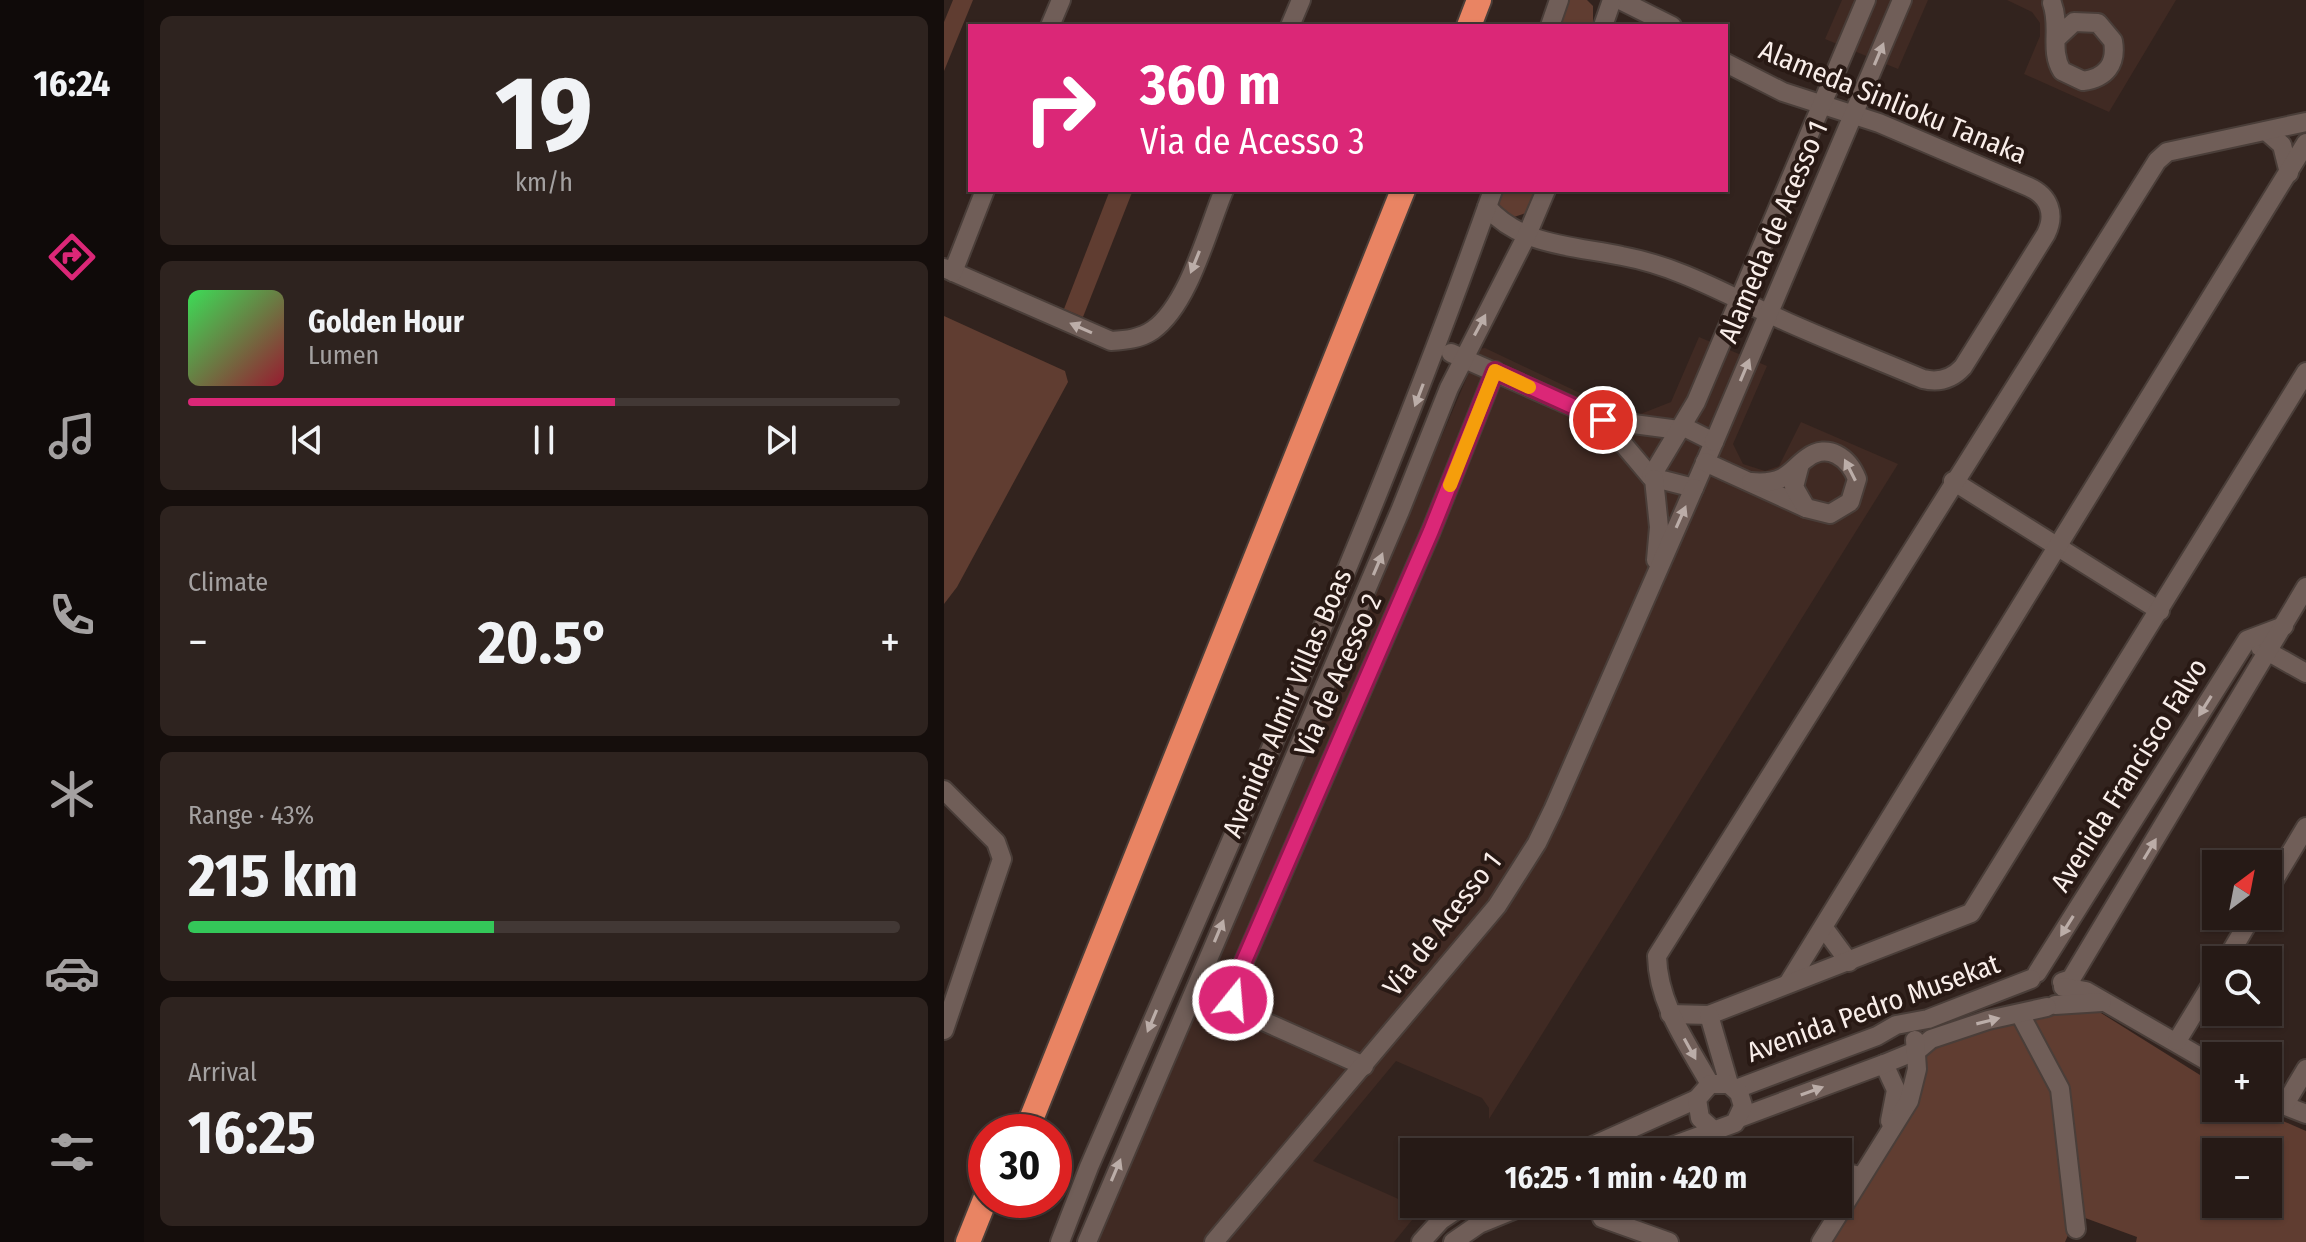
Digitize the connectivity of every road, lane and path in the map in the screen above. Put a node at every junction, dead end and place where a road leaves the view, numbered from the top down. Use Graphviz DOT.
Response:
graph roads {
  1 [pos="1061,0"];
  2 [pos="1301,0"];
  3 [pos="1465,0"];
  4 [pos="1479,0"];
  5 [pos="1559,0"];
  6 [pos="1612,0"];
  7 [pos="1620,0"];
  8 [pos="1866,0"];
  9 [pos="1902,0"];
  10 [pos="2049,2"];
  11 [pos="2098,23"];
  12 [pos="1051,24"];
  13 [pos="1291,24"];
  14 [pos="1456,24"];
  15 [pos="1470,24"];
  16 [pos="1551,24"];
  17 [pos="1604,24"];
  18 [pos="1668,24"];
  19 [pos="2057,38"];
  20 [pos="1728,64"];
  21 [pos="1822,104"];
  22 [pos="1853,114"];
  23 [pos="2306,122"];
  24 [pos="2266,131"];
  25 [pos="2306,143"];
  26 [pos="2289,173"];
  27 [pos="984,192"];
  28 [pos="1223,192"];
  29 [pos="1388,192"];
  30 [pos="1402,192"];
  31 [pos="1545,192"];
  32 [pos="1490,198"];
  33 [pos="1527,235"];
  34 [pos="948,270"];
  35 [pos="1740,299"];
  36 [pos="1769,314"];
  37 [pos="1437,347"];
  38 [pos="1463,357"];
  39 [pos="1495,371"];
  40 [pos="2306,372"];
  41 [pos="1603,420"];
  42 [pos="1681,428"];
  43 [pos="1714,442"];
  44 [pos="1705,462"];
  45 [pos="1800,464"];
  46 [pos="1653,478"];
  47 [pos="1953,481"];
  48 [pos="1751,482"];
  49 [pos="1694,488"];
  50 [pos="1806,508"];
  51 [pos="2059,549"];
  52 [pos="2306,587"];
  53 [pos="1646,597"];
  54 [pos="2160,611"];
  55 [pos="2284,626"];
  56 [pos="2247,640"];
  57 [pos="2269,652"];
  58 [pos="2306,673"];
  59 [pos="944,790"];
  60 [pos="2306,827"];
  61 [pos="2282,867"];
  62 [pos="1824,928"];
  63 [pos="1849,962"];
  64 [pos="2034,976"];
  65 [pos="1789,982"];
  66 [pos="2057,995"];
  67 [pos="2202,1000"];
  68 [pos="1670,1014"];
  69 [pos="2020,1014"];
  70 [pos="1709,1015"];
  71 [pos="945,1018"];
  72 [pos="1896,1025"];
  73 [pos="2177,1041"];
  74 [pos="2202,1057"];
  75 [pos="1918,1060"];
  76 [pos="1884,1064"];
  77 [pos="1364,1066"];
  78 [pos="2306,1069"];
  79 [pos="1892,1082"];
  80 [pos="1710,1084"];
  81 [pos="1732,1086"];
  82 [pos="2282,1096"];
  83 [pos="1697,1099"];
  84 [pos="2282,1105"];
  85 [pos="1020,1114"];
  86 [pos="1033,1114"];
  87 [pos="2306,1114"];
  88 [pos="1739,1118"];
  89 [pos="1712,1129"];
  90 [pos="1610,1138"];
  91 [pos="1690,1138"];
  92 [pos="1885,1139"];
  93 [pos="1852,1174"];
  94 [pos="1860,1176"];
  95 [pos="978,1218"];
  96 [pos="992,1218"];
  97 [pos="1444,1218"];
  98 [pos="1494,1218"];
  99 [pos="1602,1218"];
  100 [pos="2076,1229"];
  101 [pos="968,1242"];
  102 [pos="982,1242"];
  103 [pos="1060,1242"];
  104 [pos="1087,1242"];
  105 [pos="1214,1242"];
  106 [pos="1421,1242"];
  107 [pos="1453,1242"];
  108 [pos="1669,1242"];
  109 [pos="1821,1242"];
  1 -- 12 [label="street"];
  2 -- 13 [label="street"];
  3 -- 14 [label="highway"];
  4 -- 15 [label="highway"];
  5 -- 16 [label="street"];
  6 -- 17 [label="street"];
  7 -- 18 [label="street"];
  8 -- 21 [label="street"];
  22 -- 9 [label="street, Alameda de Acesso 1, one-way"];
  10 -- 11 [label="street"];
  10 -- 19 [label="street"];
  11 -- 19 [label="street"];
  11 -- 19 [label="street"];
  20 -- 21 [label="street, Alameda Sinlioku Tanaka"];
  21 -- 22 [label="street, Alameda Sinlioku Tanaka"];
  21 -- 35 [label="street"];
  22 -- 36 [label="street, Alameda de Acesso 1"];
  22 -- 36 [label="street, Alameda Sinlioku Tanaka"];
  23 -- 24 [label="street"];
  24 -- 26 [label="street"];
  24 -- 47 [label="street"];
  25 -- 26 [label="street"];
  26 -- 51 [label="street"];
  27 -- 34 [label="street"];
  28 -- 34 [label="street, one-way"];
  29 -- 85 [label="highway"];
  30 -- 86 [label="highway"];
  31 -- 33 [label="street, Avenida Almir Villas Boas"];
  32 -- 33 [label="street, Alameda Sinlioku Tanaka"];
  32 -- 37 [label="street, Avenida Almir Villas Boas"];
  33 -- 35 [label="street, Alameda Sinlioku Tanaka"];
  38 -- 33 [label="street, Avenida Almir Villas Boas, one-way"];
  35 -- 36 [label="street, Alameda Sinlioku Tanaka"];
  35 -- 42 [label="street"];
  43 -- 36 [label="street, Alameda de Acesso 1, one-way"];
  37 -- 38 [label="street"];
  37 -- 103 [label="street, Avenida Almir Villas Boas, one-way"];
  38 -- 39 [label="street"];
  104 -- 38 [label="street, Avenida Almir Villas Boas, one-way"];
  39 -- 41 [label="street"];
  39 -- 77 [label="street, Via de Acesso 2"];
  40 -- 54 [label="street"];
  41 -- 42 [label="street"];
  41 -- 46 [label="street"];
  42 -- 43 [label="street"];
  42 -- 46 [label="street"];
  43 -- 44 [label="street, Alameda de Acesso 1"];
  44 -- 48 [label="street"];
  44 -- 49 [label="street, Alameda de Acesso 1"];
  45 -- 48 [label="street"];
  45 -- 50 [label="street"];
  50 -- 45 [label="street, one-way"];
  46 -- 49 [label="street"];
  46 -- 53 [label="street"];
  47 -- 51 [label="street"];
  47 -- 68 [label="street"];
  48 -- 50 [label="street"];
  53 -- 49 [label="street, Alameda de Acesso 1, one-way"];
  51 -- 54 [label="street"];
  51 -- 62 [label="street"];
  52 -- 55 [label="street, Avenida Francisco Falvo"];
  53 -- 77 [label="street, Via de Acesso 1"];
  54 -- 63 [label="street"];
  55 -- 56 [label="street"];
  55 -- 57 [label="street, Avenida Francisco Falvo"];
  56 -- 57 [label="street"];
  56 -- 64 [label="street, Avenida Francisco Falvo, one-way"];
  57 -- 58 [label="street"];
  66 -- 57 [label="street, Avenida Francisco Falvo, one-way"];
  59 -- 71 [label="street"];
  60 -- 61 [label="street"];
  62 -- 63 [label="street"];
  62 -- 65 [label="street"];
  63 -- 65 [label="street"];
  64 -- 66 [label="street"];
  64 -- 66 [label="street"];
  64 -- 72 [label="street, Avenida Pedro Musekat"];
  65 -- 70 [label="street"];
  66 -- 69 [label="street, Avenida Pedro Musekat"];
  66 -- 73 [label="street"];
  67 -- 73 [label="street"];
  68 -- 70 [label="street"];
  68 -- 80 [label="street, one-way"];
  75 -- 69 [label="street, Avenida Pedro Musekat, one-way"];
  69 -- 100 [label="street"];
  70 -- 81 [label="street"];
  72 -- 75 [label="street"];
  72 -- 81 [label="street, Avenida Pedro Musekat"];
  73 -- 74 [label="street"];
  75 -- 76 [label="street, Avenida Pedro Musekat"];
  75 -- 79 [label="street"];
  75 -- 92 [label="street"];
  76 -- 79 [label="street"];
  88 -- 76 [label="street, Avenida Pedro Musekat, one-way"];
  77 -- 105 [label="street, Via de Acesso 1"];
  78 -- 82 [label="street"];
  79 -- 92 [label="street"];
  80 -- 81 [label="street"];
  80 -- 83 [label="street"];
  81 -- 88 [label="street"];
  83 -- 89 [label="street"];
  83 -- 90 [label="street"];
  84 -- 87 [label="street"];
  88 -- 89 [label="street"];
  89 -- 91 [label="street"];
  92 -- 94 [label="street"];
  93 -- 94 [label="street"];
  94 -- 109 [label="street"];
  95 -- 101 [label="highway"];
  96 -- 102 [label="highway"];
  97 -- 106 [label="street"];
  98 -- 107 [label="street"];
  99 -- 108 [label="street"];
}
